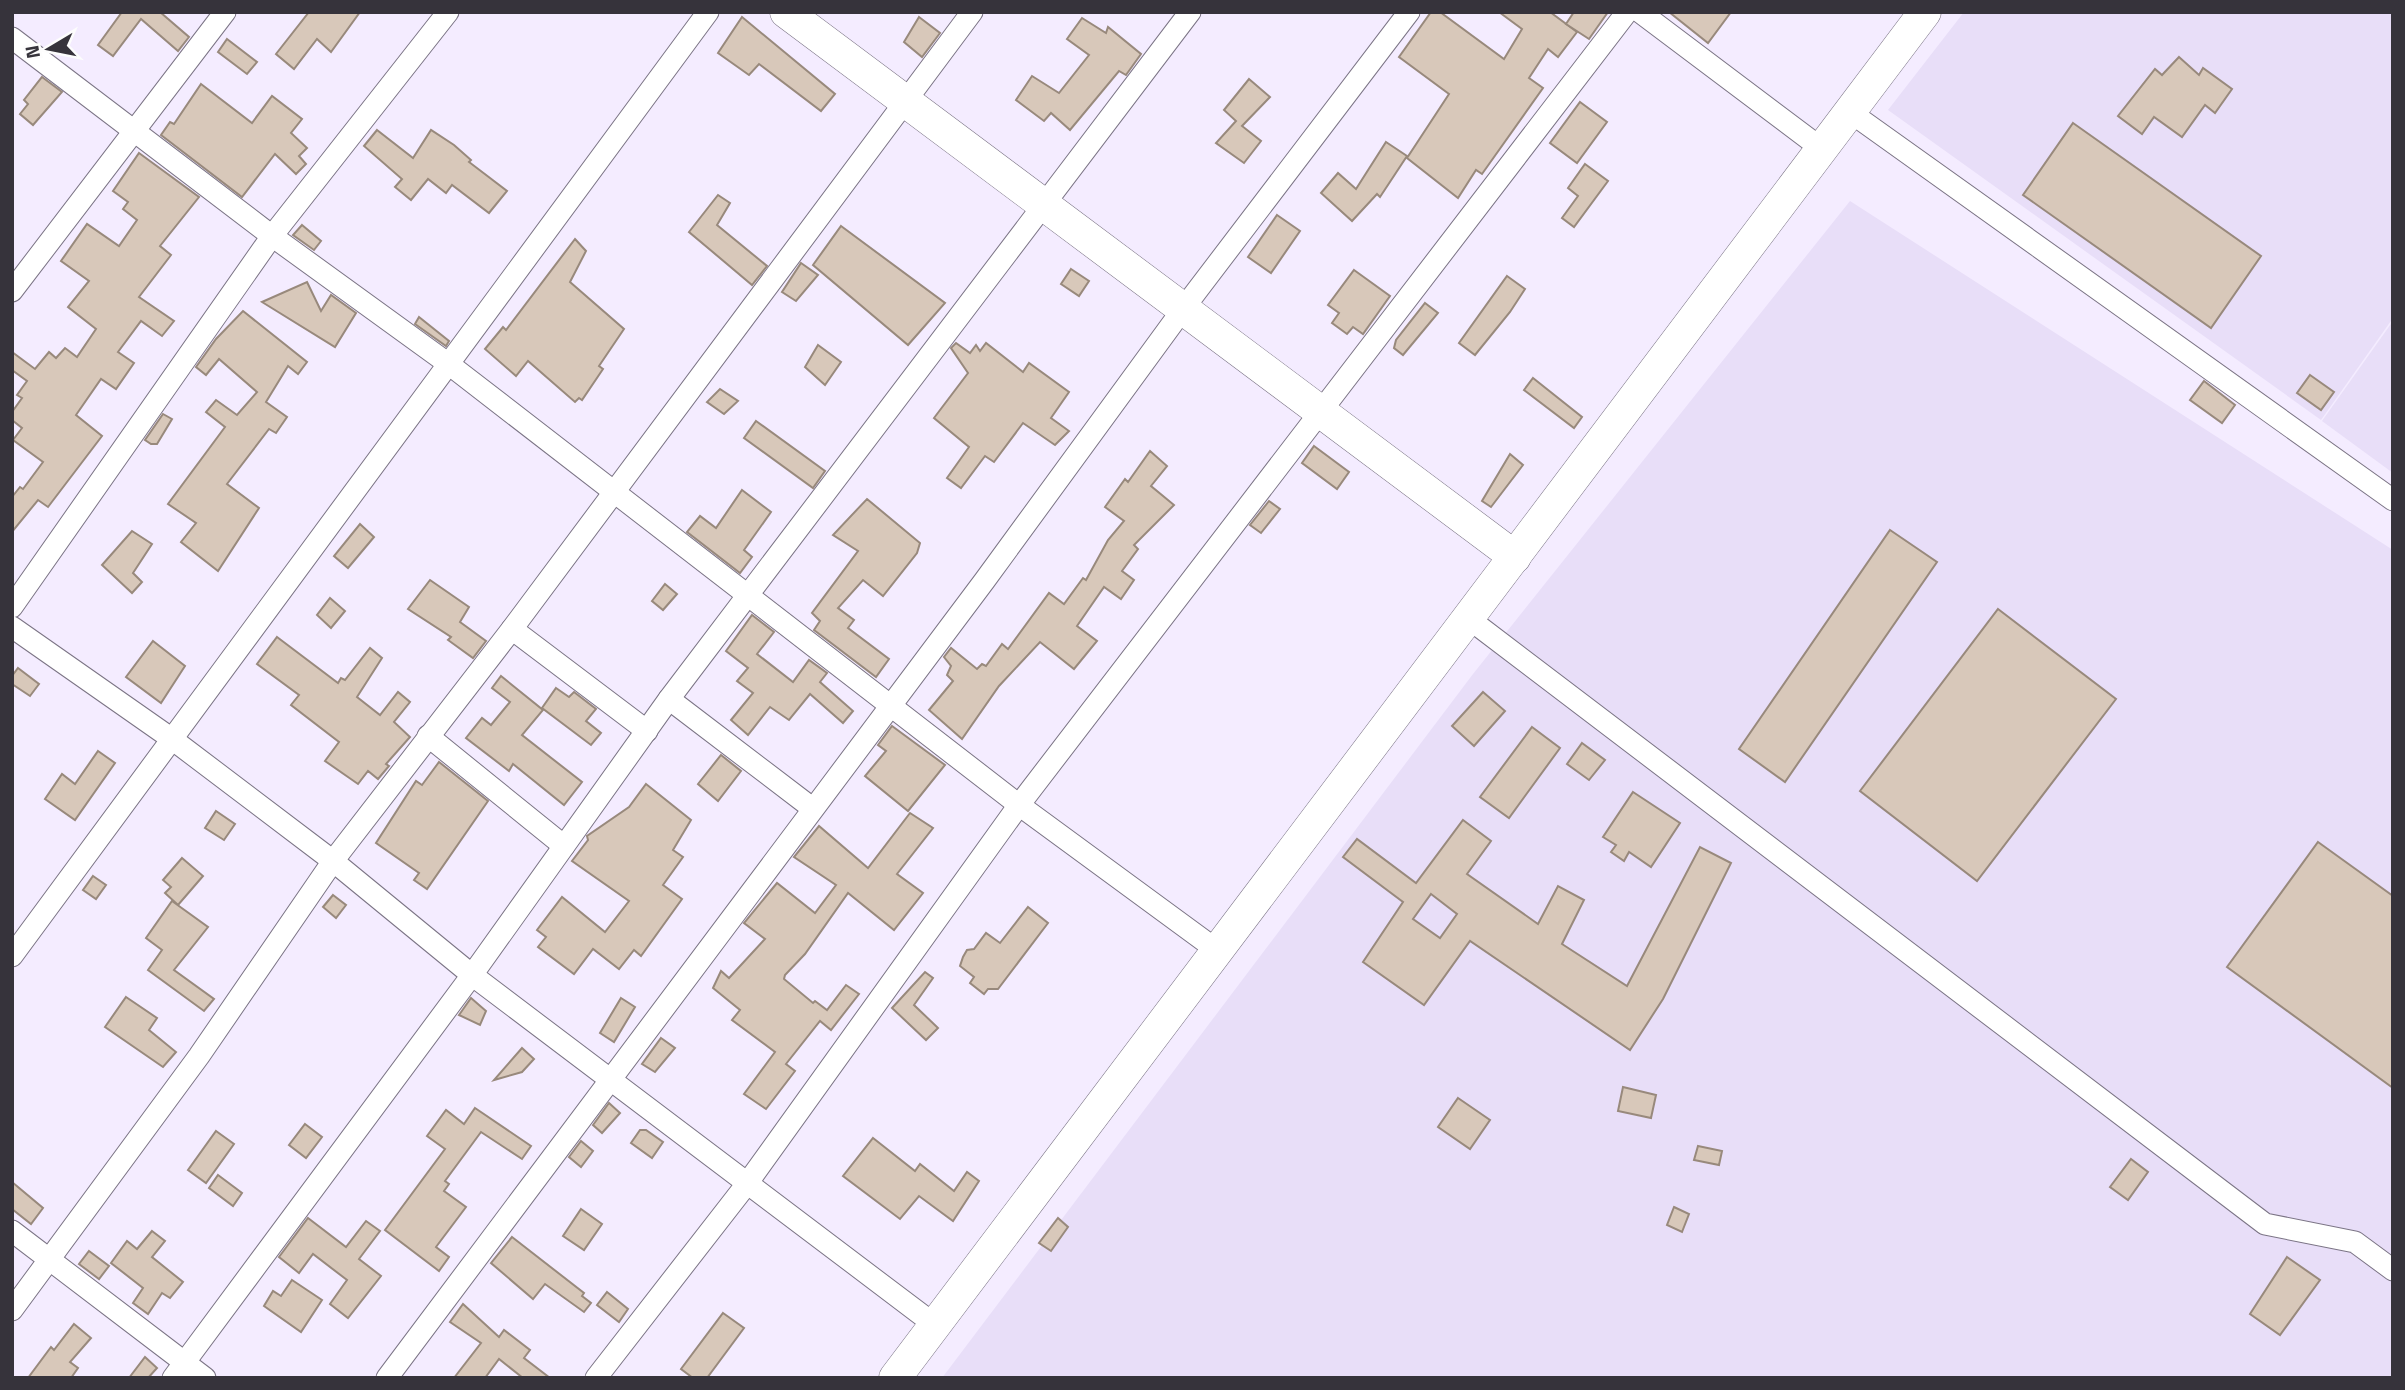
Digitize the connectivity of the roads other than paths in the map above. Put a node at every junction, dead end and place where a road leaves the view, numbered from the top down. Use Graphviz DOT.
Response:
graph roads {
  1 [pos="225,12"];
  2 [pos="448,12"];
  3 [pos="708,12"];
  4 [pos="786,12"];
  5 [pos="972,12"];
  6 [pos="1189,12"];
  7 [pos="1409,12"];
  8 [pos="1628,12"];
  9 [pos="1640,12"];
  10 [pos="1926,12"];
  11 [pos="12,37"];
  12 [pos="905,101"];
  13 [pos="1850,113"];
  14 [pos="134,131"];
  15 [pos="1822,149"];
  16 [pos="1042,204"];
  17 [pos="272,236"];
  18 [pos="12,291"];
  19 [pos="1183,309"];
  20 [pos="450,365"];
  21 [pos="1320,411"];
  22 [pos="613,494"];
  23 [pos="2393,500"];
  24 [pos="1515,557"];
  25 [pos="748,598"];
  26 [pos="12,607"];
  27 [pos="1468,618"];
  28 [pos="12,628"];
  29 [pos="512,629"];
  30 [pos="669,699"];
  31 [pos="890,705"];
  32 [pos="647,731"];
  33 [pos="428,736"];
  34 [pos="172,738"];
  35 [pos="1019,805"];
  36 [pos="813,808"];
  37 [pos="564,846"];
  38 [pos="333,861"];
  39 [pos="1218,951"];
  40 [pos="12,956"];
  41 [pos="472,975"];
  42 [pos="609,1079"];
  43 [pos="746,1185"];
  44 [pos="12,1231"];
  45 [pos="49,1260"];
  46 [pos="2393,1270"];
  47 [pos="12,1310"];
  48 [pos="935,1325"];
  49 [pos="178,1371"];
  50 [pos="205,1378"];
  51 [pos="387,1378"];
  52 [pos="596,1378"];
  53 [pos="895,1378"];
  1 -- 14 [label="street"];
  2 -- 17 [label="street"];
  3 -- 20 [label="street"];
  4 -- 12 [label="street"];
  5 -- 12 [label="street"];
  6 -- 16 [label="street"];
  7 -- 19 [label="street"];
  8 -- 21 [label="street"];
  9 -- 15 [label="street"];
  10 -- 13 [label="street"];
  11 -- 14 [label="street"];
  12 -- 16 [label="street"];
  12 -- 22 [label="street"];
  13 -- 15 [label="street"];
  13 -- 23 [label="street"];
  14 -- 17 [label="street"];
  14 -- 18 [label="street"];
  15 -- 24 [label="street"];
  16 -- 19 [label="street"];
  16 -- 25 [label="street"];
  17 -- 20 [label="street"];
  17 -- 26 [label="street"];
  19 -- 21 [label="street"];
  19 -- 31 [label="street"];
  20 -- 22 [label="street"];
  20 -- 34 [label="street"];
  21 -- 24 [label="street"];
  21 -- 35 [label="street"];
  22 -- 25 [label="street"];
  22 -- 29 [label="street"];
  24 -- 27 [label="street"];
  25 -- 30 [label="street"];
  25 -- 31 [label="street"];
  27 -- 39 [label="street"];
  27 -- 46 [label="street"];
  28 -- 34 [label="street"];
  29 -- 32 [label="street"];
  29 -- 33 [label="street"];
  30 -- 32 [label="street"];
  30 -- 36 [label="street"];
  31 -- 35 [label="street"];
  31 -- 36 [label="street"];
  32 -- 37 [label="street"];
  33 -- 37 [label="street"];
  33 -- 38 [label="street"];
  34 -- 38 [label="street"];
  34 -- 40 [label="street"];
  35 -- 39 [label="street"];
  35 -- 43 [label="street"];
  36 -- 42 [label="street"];
  37 -- 41 [label="street"];
  38 -- 41 [label="street"];
  38 -- 45 [label="street"];
  39 -- 48 [label="street"];
  41 -- 42 [label="street"];
  41 -- 49 [label="street"];
  42 -- 43 [label="street"];
  42 -- 51 [label="street"];
  43 -- 48 [label="street"];
  43 -- 52 [label="street"];
  44 -- 45 [label="street"];
  45 -- 47 [label="street"];
  45 -- 49 [label="street"];
  48 -- 53 [label="street"];
  49 -- 50 [label="street"];
}
